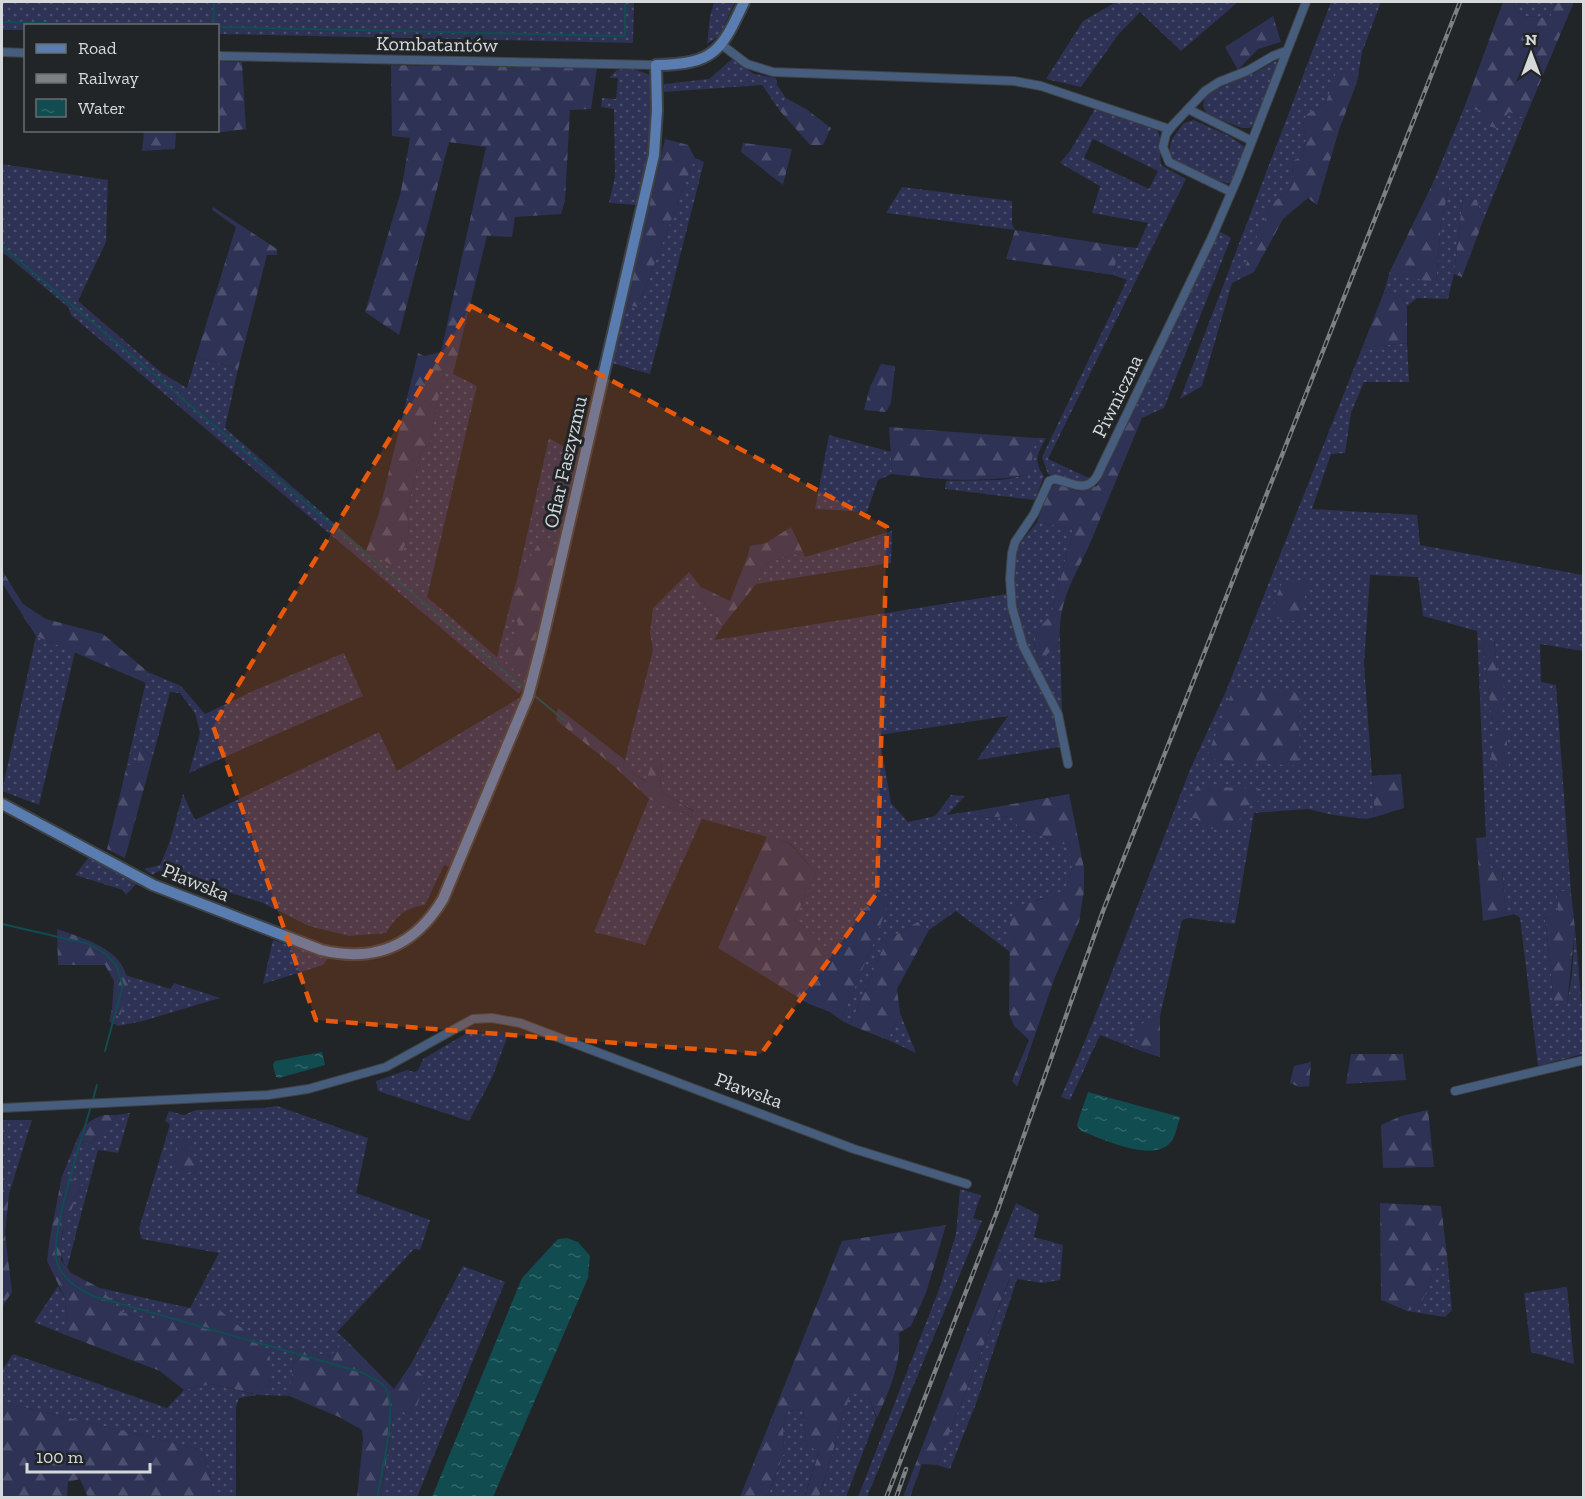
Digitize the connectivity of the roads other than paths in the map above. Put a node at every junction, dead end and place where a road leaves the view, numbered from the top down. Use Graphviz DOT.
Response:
graph roads {
  1 [pos="744,2"];
  2 [pos="1306,2"];
  3 [pos="722,45"];
  4 [pos="1286,51"];
  5 [pos="2,52"];
  6 [pos="24,53"];
  7 [pos="219,56"];
  8 [pos="656,65"];
  9 [pos="1188,109"];
  10 [pos="1169,129"];
  11 [pos="1252,141"];
  12 [pos="1232,192"];
  13 [pos="1068,764"];
  14 [pos="2,804"];
  15 [pos="390,948"];
  16 [pos="1584,1060"];
  17 [pos="1455,1091"];
  18 [pos="2,1108"];
  19 [pos="967,1184"];
  1 -- 3 [label="street"];
  2 -- 4 [label="street, Piwniczna"];
  3 -- 8 [label="street"];
  3 -- 10 [label="street"];
  4 -- 9 [label="street"];
  4 -- 11 [label="street, Piwniczna"];
  5 -- 6 [label="street"];
  7 -- 8 [label="street, Kombatantów"];
  8 -- 15 [label="street, Ofiar Faszyzmu"];
  9 -- 10 [label="street"];
  9 -- 11 [label="street"];
  10 -- 12 [label="street"];
  11 -- 12 [label="street, Piwniczna"];
  12 -- 13 [label="street, Piwniczna"];
  14 -- 15 [label="street, Pławska"];
  16 -- 17 [label="street"];
  18 -- 19 [label="street, Pławska"];
}
